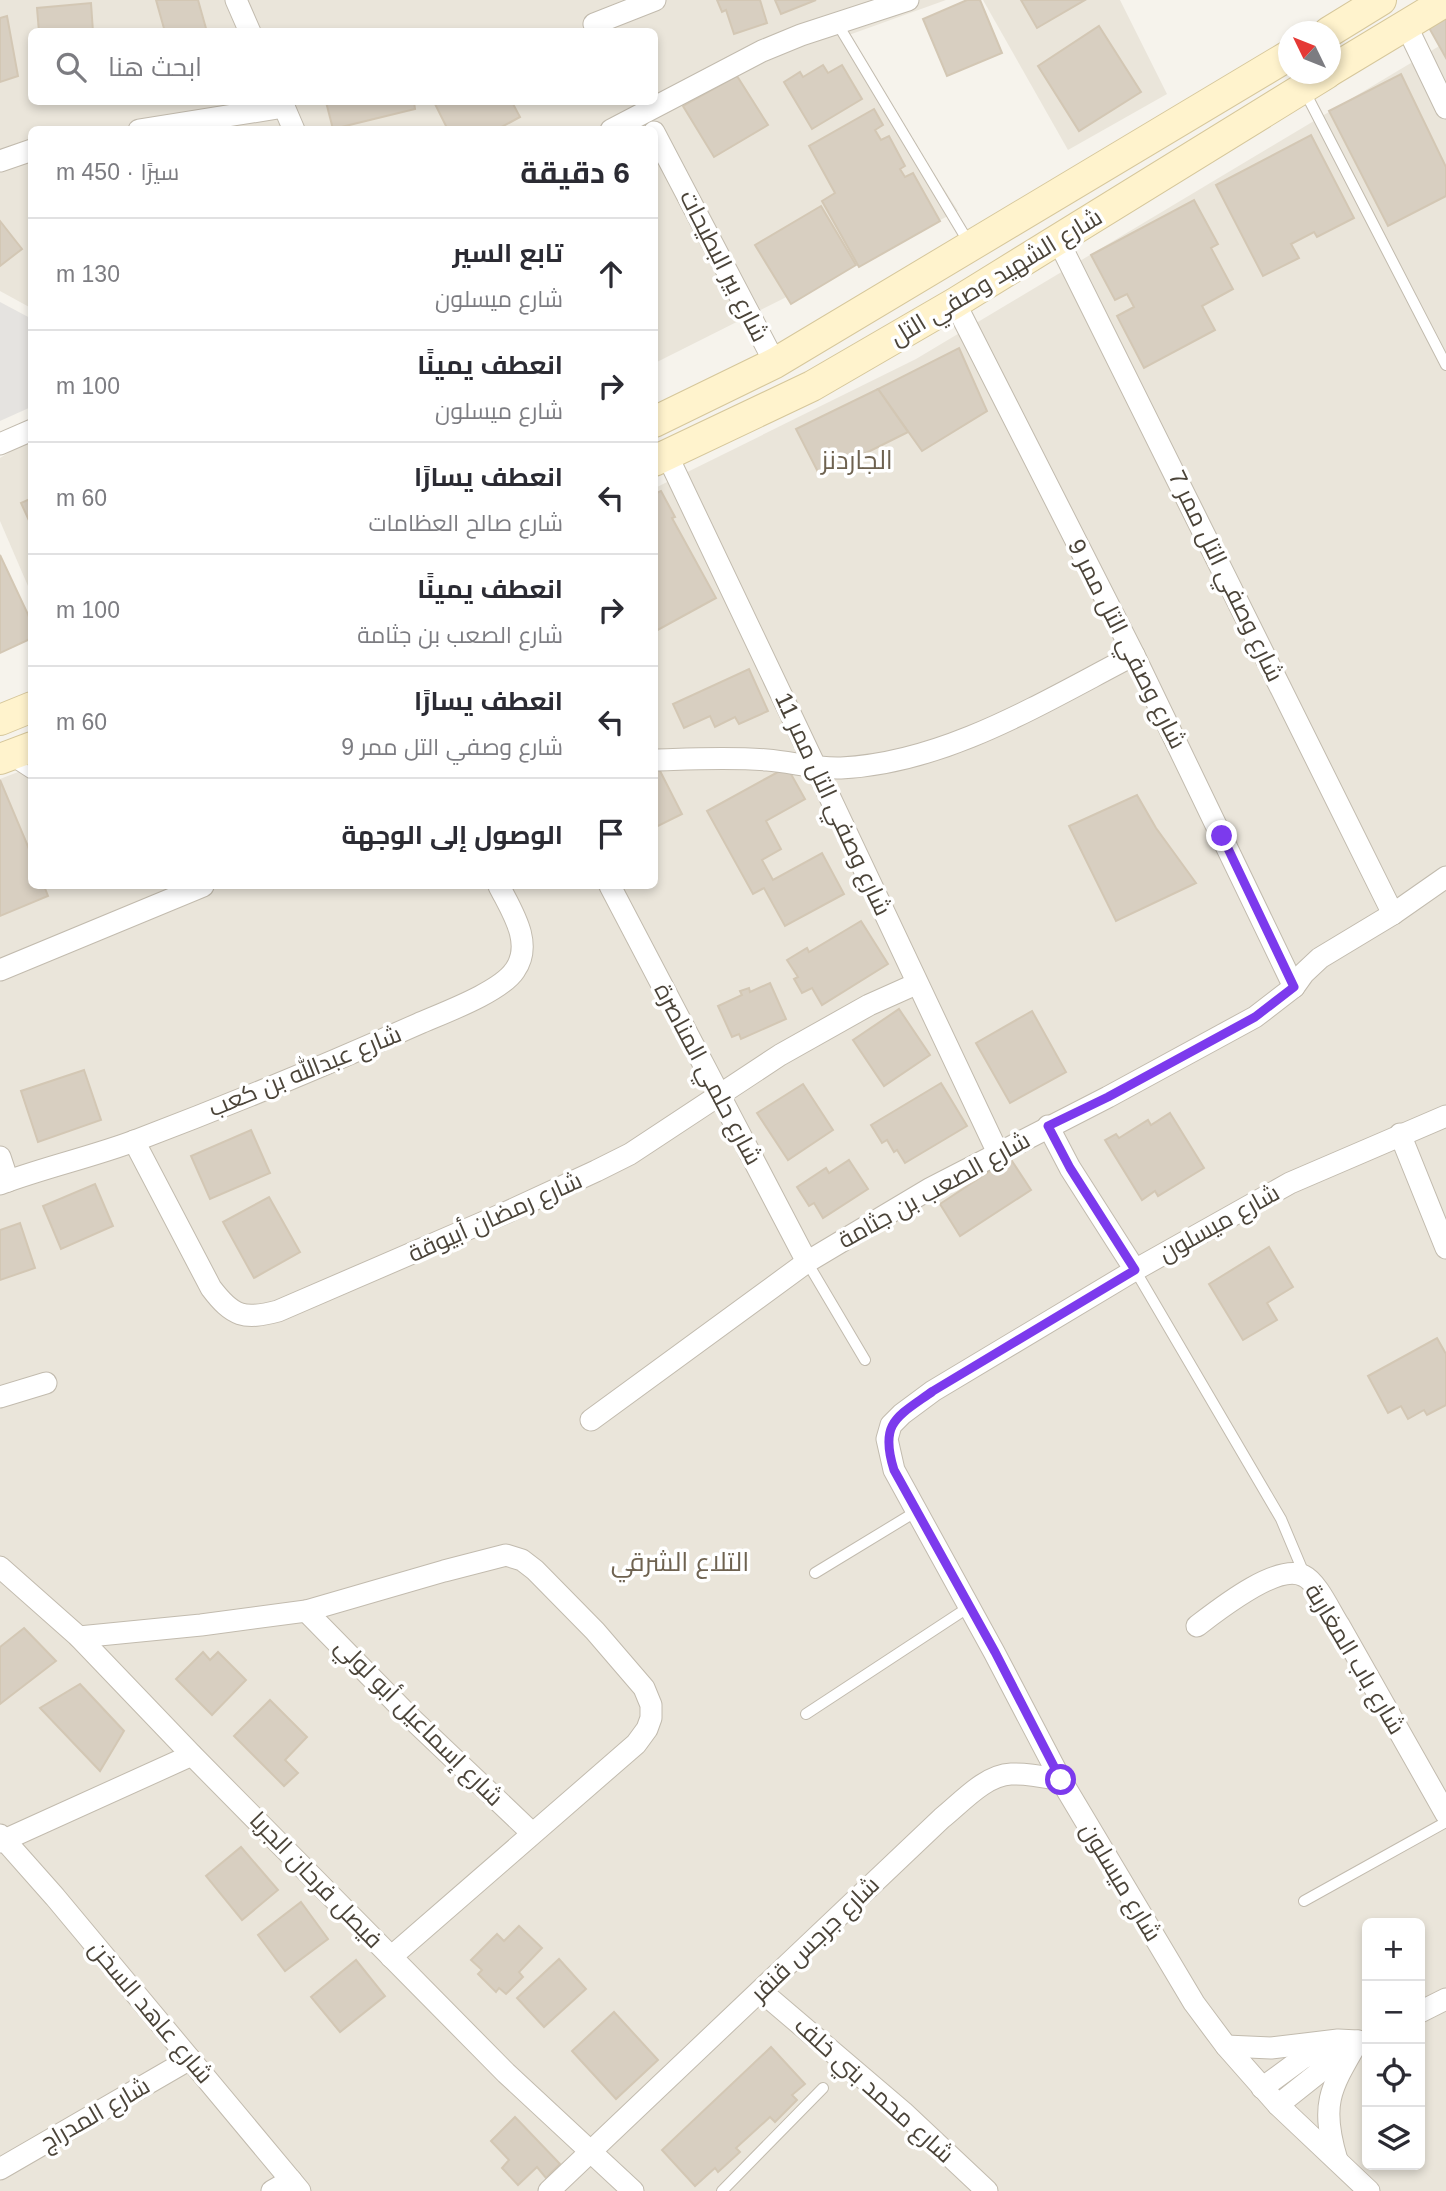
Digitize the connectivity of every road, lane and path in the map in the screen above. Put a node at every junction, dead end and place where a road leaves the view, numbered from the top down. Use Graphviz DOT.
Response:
graph roads {
  1 [pos="236,0"];
  2 [pos="655,0"];
  3 [pos="908,0"];
  4 [pos="1381,0"];
  5 [pos="1446,2"];
  6 [pos="837,23"];
  7 [pos="594,24"];
  8 [pos="1341,25"];
  9 [pos="1406,25"];
  10 [pos="248,28"];
  11 [pos="1278,63"];
  12 [pos="1341,64"];
  13 [pos="1309,84"];
  14 [pos="1323,84"];
  15 [pos="277,105"];
  16 [pos="283,105"];
  17 [pos="1446,108"];
  18 [pos="651,125"];
  19 [pos="161,126"];
  20 [pos="292,126"];
  21 [pos="658,138"];
  22 [pos="28,151"];
  23 [pos="0,161"];
  24 [pos="1058,240"];
  25 [pos="971,246"];
  26 [pos="955,303"];
  27 [pos="775,363"];
  28 [pos="1446,365"];
  29 [pos="658,420"];
  30 [pos="28,432"];
  31 [pos="0,444"];
  32 [pos="661,458"];
  33 [pos="1134,655"];
  34 [pos="28,709"];
  35 [pos="0,720"];
  36 [pos="13,754"];
  37 [pos="658,760"];
  38 [pos="815,767"];
  39 [pos="28,770"];
  40 [pos="1446,877"];
  41 [pos="196,889"];
  42 [pos="501,889"];
  43 [pos="612,889"];
  44 [pos="1393,914"];
  45 [pos="0,970"];
  46 [pos="916,984"];
  47 [pos="1294,987"];
  48 [pos="720,1095"];
  49 [pos="1446,1116"];
  50 [pos="1048,1126"];
  51 [pos="1400,1134"];
  52 [pos="134,1141"];
  53 [pos="998,1153"];
  54 [pos="0,1157"];
  55 [pos="4,1182"];
  56 [pos="1446,1248"];
  57 [pos="807,1262"];
  58 [pos="1135,1270"];
  59 [pos="865,1360"];
  60 [pos="46,1383"];
  61 [pos="0,1397"];
  62 [pos="591,1420"];
  63 [pos="917,1511"];
  64 [pos="0,1567"];
  65 [pos="815,1573"];
  66 [pos="1305,1576"];
  67 [pos="969,1607"];
  68 [pos="306,1611"];
  69 [pos="1197,1626"];
  70 [pos="79,1637"];
  71 [pos="806,1714"];
  72 [pos="192,1755"];
  73 [pos="1061,1780"];
  74 [pos="1446,1814"];
  75 [pos="1446,1822"];
  76 [pos="532,1833"];
  77 [pos="1,1839"];
  78 [pos="1304,1901"];
  79 [pos="391,1957"];
  80 [pos="761,1991"];
  81 [pos="1446,1999"];
  82 [pos="1425,2010"];
  83 [pos="1362,2038"];
  84 [pos="1226,2046"];
  85 [pos="190,2059"];
  86 [pos="823,2088"];
  87 [pos="1262,2088"];
  88 [pos="1278,2105"];
  89 [pos="591,2152"];
  90 [pos="1337,2162"];
  91 [pos="0,2169"];
  92 [pos="296,2185"];
  93 [pos="272,2191"];
  94 [pos="549,2191"];
  95 [pos="634,2191"];
  96 [pos="722,2191"];
  97 [pos="987,2191"];
  98 [pos="1369,2191"];
  1 -- 10 [label="street"];
  2 -- 7 [label="street"];
  3 -- 6 [label="street"];
  4 -- 8 [label="main road"];
  5 -- 9 [label="main road, شارع الشهيد وصفي التل"];
  6 -- 18 [label="street"];
  6 -- 25 [label="lane"];
  9 -- 12 [label="main road, شارع الشهيد وصفي التل"];
  9 -- 17 [label="street"];
  11 -- 25 [label="main road, شارع الشهيد وصفي التل"];
  13 -- 24 [label="main road, شارع الشهيد وصفي التل"];
  14 -- 28 [label="lane"];
  15 -- 19 [label="street"];
  16 -- 20 [label="street"];
  21 -- 27 [label="street, شارع بير البطيحات"];
  22 -- 23 [label="street"];
  24 -- 26 [label="main road, شارع الشهيد وصفي التل"];
  24 -- 44 [label="street, شارع وصفي التل ممر 7"];
  25 -- 27 [label="main road, شارع الشهيد وصفي التل"];
  26 -- 32 [label="main road, شارع الشهيد وصفي التل"];
  26 -- 33 [label="street, شارع وصفي التل ممر 9"];
  27 -- 29 [label="main road, شارع الشهيد وصفي التل"];
  30 -- 31 [label="street"];
  32 -- 38 [label="street, شارع وصفي التل ممر 11"];
  33 -- 38 [label="street"];
  33 -- 47 [label="street, شارع وصفي التل ممر 9"];
  34 -- 35 [label="main road"];
  36 -- 39 [label="lane"];
  37 -- 38 [label="street"];
  38 -- 46 [label="street, شارع وصفي التل ممر 11"];
  40 -- 44 [label="street, شارع الصعب بن جثامة"];
  41 -- 45 [label="street"];
  42 -- 52 [label="street, شارع عبدالله بن كعب"];
  43 -- 48 [label="street, شارع حلمي المناصرة"];
  44 -- 47 [label="street, شارع الصعب بن جثامة"];
  46 -- 48 [label="street, شارع رمضان أبيوقة"];
  46 -- 53 [label="street, شارع وصفي التل ممر 11"];
  47 -- 50 [label="street, شارع الصعب بن جثامة"];
  48 -- 52 [label="street, شارع رمضان أبيوقة"];
  48 -- 57 [label="street, شارع حلمي المناصرة"];
  49 -- 51 [label="street, شارع ميسلون"];
  50 -- 53 [label="street, شارع الصعب بن جثامة"];
  50 -- 58 [label="street"];
  51 -- 56 [label="street"];
  51 -- 58 [label="street, شارع ميسلون"];
  52 -- 55 [label="street, شارع عبدالله بن كعب"];
  53 -- 57 [label="street, شارع الصعب بن جثامة"];
  54 -- 55 [label="street"];
  57 -- 59 [label="lane"];
  57 -- 62 [label="street, شارع الصعب بن جثامة"];
  58 -- 63 [label="street, شارع ميسلون"];
  58 -- 66 [label="lane"];
  60 -- 61 [label="street"];
  63 -- 65 [label="lane"];
  63 -- 67 [label="street, شارع ميسلون"];
  64 -- 70 [label="street, فيصل فرحان الجربا"];
  66 -- 69 [label="street, شارع باب المغاربة"];
  66 -- 74 [label="street, شارع باب المغاربة"];
  67 -- 71 [label="lane"];
  67 -- 73 [label="street, شارع ميسلون"];
  68 -- 70 [label="street, شارع إسماعيل أبو لولي"];
  68 -- 76 [label="street, شارع إسماعيل أبو لولي"];
  68 -- 76 [label="street, شارع إسماعيل أبو لولي"];
  70 -- 72 [label="street, فيصل فرحان الجربا"];
  72 -- 77 [label="street"];
  72 -- 79 [label="street, فيصل فرحان الجربا"];
  73 -- 80 [label="street, شارع جرجس قنفر"];
  73 -- 84 [label="street, شارع ميسلون"];
  75 -- 78 [label="lane"];
  76 -- 79 [label="street, شارع إسماعيل أبو لولي"];
  77 -- 85 [label="street, شارع عاهد السخن"];
  79 -- 89 [label="street, فيصل فرحان الجربا"];
  80 -- 89 [label="street, شارع جرجس قنفر"];
  80 -- 97 [label="street, شارع محمد بني خلف"];
  81 -- 82 [label="street"];
  83 -- 84 [label="street"];
  83 -- 87 [label="street"];
  83 -- 88 [label="street"];
  83 -- 90 [label="street"];
  84 -- 87 [label="street, شارع ميسلون"];
  85 -- 91 [label="street, شارع المدراج"];
  85 -- 92 [label="street, شارع عاهد السخن"];
  86 -- 96 [label="lane"];
  87 -- 88 [label="street, شارع ميسلون"];
  88 -- 90 [label="street, شارع ميسلون"];
  89 -- 94 [label="street, شارع جرجس قنفر"];
  89 -- 95 [label="street, فيصل فرحان الجربا"];
  90 -- 98 [label="street, شارع ميسلون"];
  92 -- 93 [label="street"];
}
